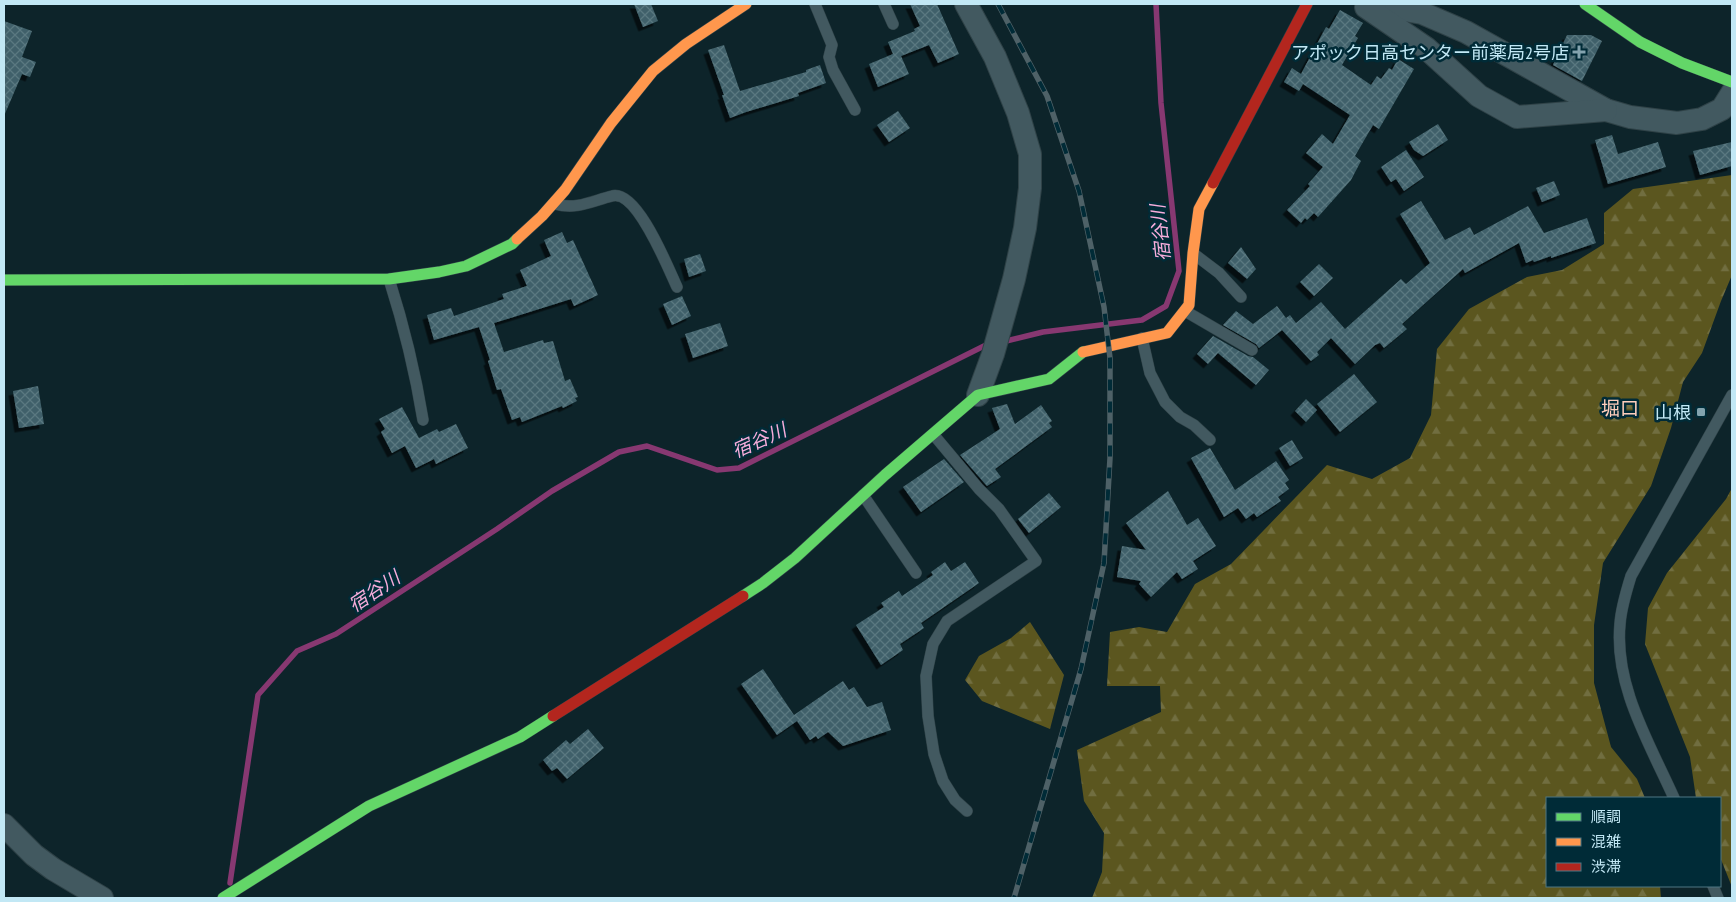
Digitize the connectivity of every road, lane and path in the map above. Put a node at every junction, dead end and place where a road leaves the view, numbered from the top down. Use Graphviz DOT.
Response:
graph roads {
  1 [pos="746,4"];
  2 [pos="815,4"];
  3 [pos="884,4"];
  4 [pos="966,4"];
  5 [pos="1307,4"];
  6 [pos="1362,4"];
  7 [pos="1369,4"];
  8 [pos="1585,4"];
  9 [pos="893,24"];
  10 [pos="1732,82"];
  11 [pos="1732,92"];
  12 [pos="855,110"];
  13 [pos="1606,110"];
  14 [pos="553,204"];
  15 [pos="1193,253"];
  16 [pos="388,279"];
  17 [pos="4,280"];
  18 [pos="677,286"];
  19 [pos="1241,297"];
  20 [pos="1185,311"];
  21 [pos="1142,338"];
  22 [pos="1252,350"];
  23 [pos="978,395"];
  24 [pos="1732,395"];
  25 [pos="423,420"];
  26 [pos="933,434"];
  27 [pos="1210,440"];
  28 [pos="864,495"];
  29 [pos="916,573"];
  30 [pos="1674,797"];
  31 [pos="967,810"];
  32 [pos="4,825"];
  33 [pos="102,898"];
  34 [pos="223,898"];
  1 -- 14 [label="street"];
  2 -- 12 [label="lane"];
  3 -- 9 [label="lane"];
  4 -- 23 [label="street"];
  5 -- 15 [label="street"];
  6 -- 13 [label="street"];
  7 -- 13 [label="street"];
  8 -- 10 [label="street"];
  11 -- 13 [label="street"];
  14 -- 16 [label="street"];
  14 -- 18 [label="lane"];
  15 -- 19 [label="lane"];
  15 -- 20 [label="street"];
  16 -- 17 [label="street"];
  16 -- 25 [label="lane"];
  20 -- 21 [label="street"];
  20 -- 22 [label="lane"];
  21 -- 23 [label="street"];
  21 -- 27 [label="lane"];
  23 -- 26 [label="street"];
  24 -- 30 [label="lane"];
  26 -- 28 [label="street"];
  26 -- 31 [label="lane"];
  28 -- 29 [label="lane"];
  28 -- 34 [label="street"];
  32 -- 33 [label="street"];
}
